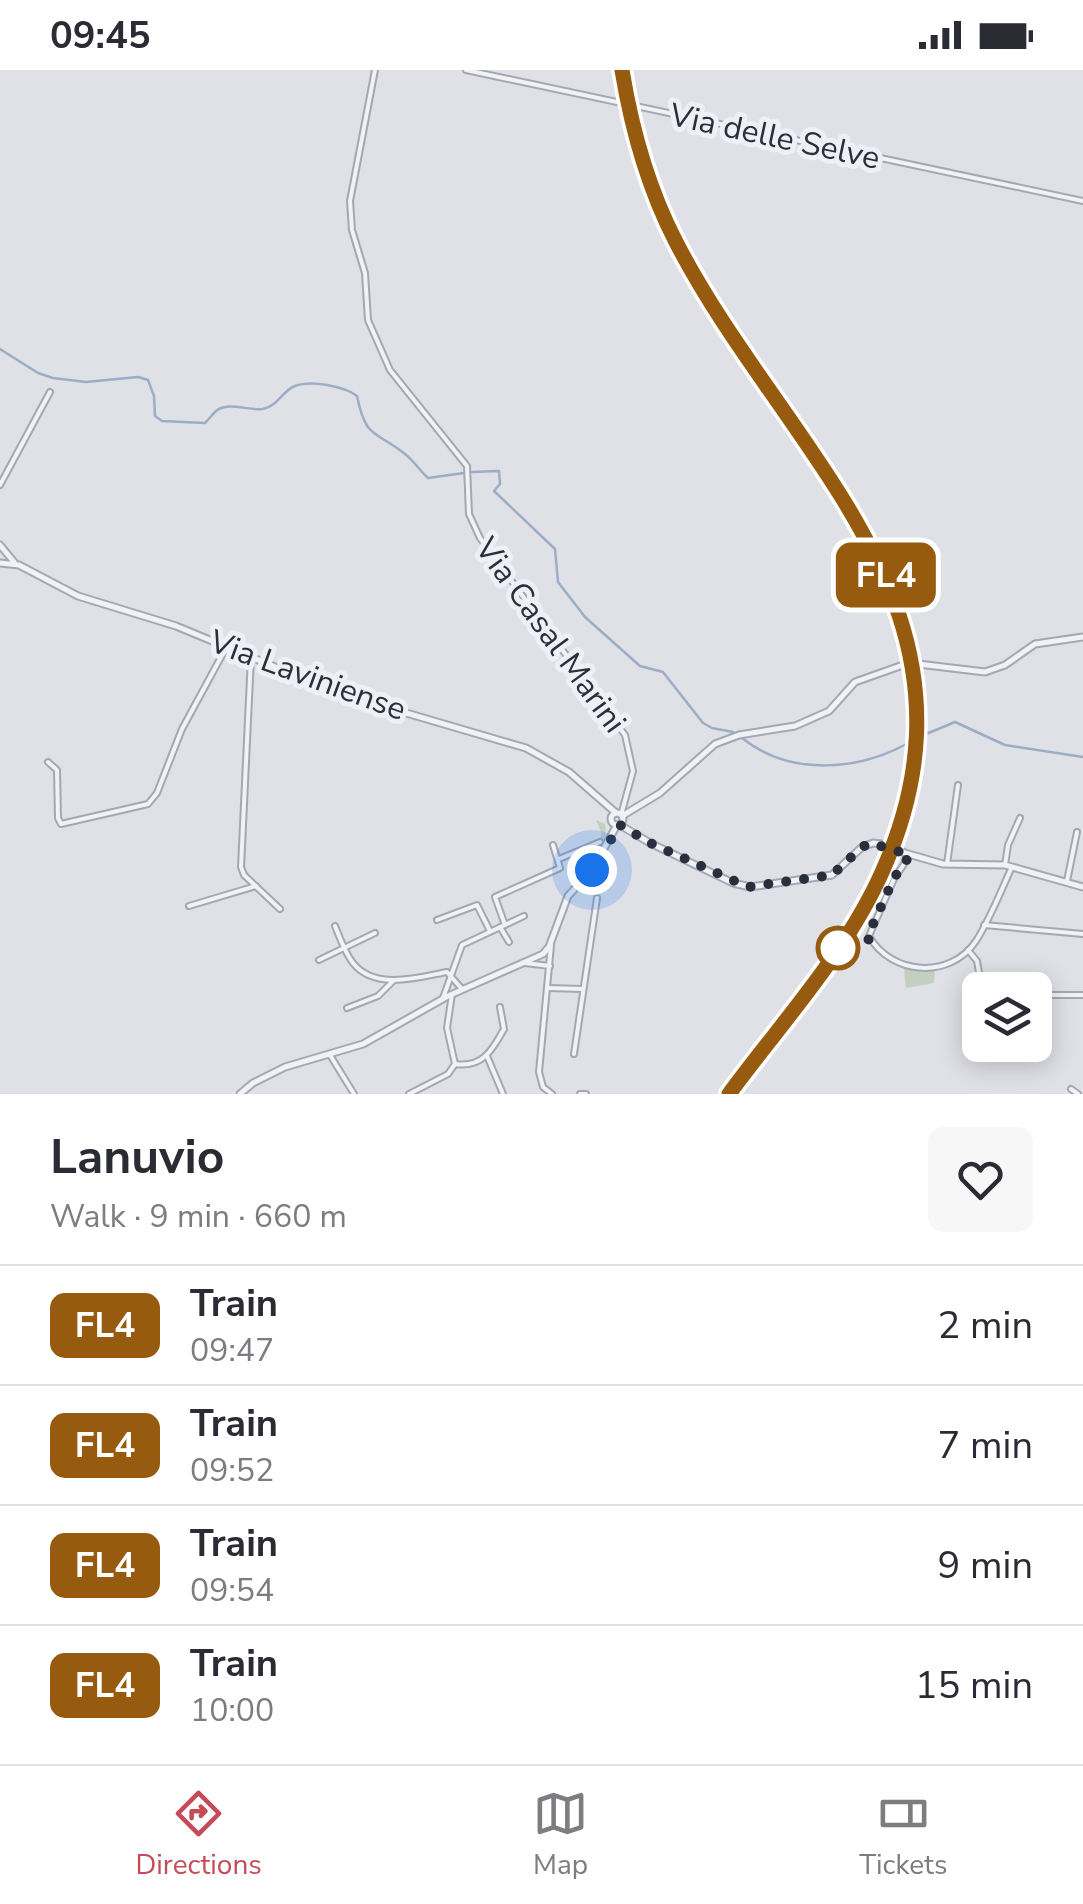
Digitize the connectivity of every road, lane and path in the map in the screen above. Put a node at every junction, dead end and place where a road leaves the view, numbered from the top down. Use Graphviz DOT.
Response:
graph roads {
  1 [pos="375,70"];
  2 [pos="466,70"];
  3 [pos="1083,201"];
  4 [pos="50,392"];
  5 [pos="0,485"];
  6 [pos="0,545"];
  7 [pos="0,563"];
  8 [pos="15,563"];
  9 [pos="1083,637"];
  10 [pos="227,646"];
  11 [pos="251,657"];
  12 [pos="918,664"];
  13 [pos="904,665"];
  14 [pos="48,762"];
  15 [pos="958,785"];
  16 [pos="1020,818"];
  17 [pos="618,819"];
  18 [pos="1077,832"];
  19 [pos="600,842"];
  20 [pos="554,845"];
  21 [pos="908,854"];
  22 [pos="560,859"];
  23 [pos="948,864"];
  24 [pos="1009,866"];
  25 [pos="1067,882"];
  26 [pos="256,886"];
  27 [pos="1083,887"];
  28 [pos="598,898"];
  29 [pos="190,906"];
  30 [pos="280,908"];
  31 [pos="524,916"];
  32 [pos="436,920"];
  33 [pos="984,925"];
  34 [pos="335,926"];
  35 [pos="502,926"];
  36 [pos="490,931"];
  37 [pos="375,933"];
  38 [pos="1083,934"];
  39 [pos="510,942"];
  40 [pos="550,944"];
  41 [pos="345,948"];
  42 [pos="968,950"];
  43 [pos="319,960"];
  44 [pos="525,963"];
  45 [pos="550,966"];
  46 [pos="980,972"];
  47 [pos="452,975"];
  48 [pos="394,980"];
  49 [pos="548,988"];
  50 [pos="462,990"];
  51 [pos="584,990"];
  52 [pos="452,994"];
  53 [pos="1052,995"];
  54 [pos="1083,996"];
  55 [pos="444,998"];
  56 [pos="500,1007"];
  57 [pos="347,1008"];
  58 [pos="574,1054"];
  59 [pos="330,1055"];
  60 [pos="487,1056"];
  61 [pos="455,1064"];
  62 [pos="1070,1089"];
  63 [pos="240,1094"];
  64 [pos="354,1094"];
  65 [pos="411,1094"];
  66 [pos="504,1094"];
  67 [pos="552,1094"];
  68 [pos="1078,1094"];
  1 -- 17 [label="street, Via Casal Marini"];
  2 -- 3 [label="street, Via delle Selve"];
  4 -- 5 [label="street"];
  6 -- 8 [label="street"];
  7 -- 8 [label="street, Via Laviniense"];
  8 -- 10 [label="street, Via Laviniense"];
  9 -- 12 [label="street"];
  10 -- 11 [label="street, Via Laviniense"];
  10 -- 14 [label="street"];
  11 -- 17 [label="street, Via Laviniense"];
  11 -- 26 [label="street"];
  13 -- 17 [label="street"];
  15 -- 23 [label="street"];
  16 -- 24 [label="street"];
  17 -- 21 [label="street, Via Laviniense, bridge"];
  17 -- 40 [label="street"];
  18 -- 25 [label="street"];
  19 -- 22 [label="street"];
  20 -- 22 [label="street"];
  21 -- 23 [label="street"];
  21 -- 42 [label="street"];
  22 -- 35 [label="street"];
  23 -- 24 [label="street"];
  24 -- 25 [label="street"];
  24 -- 33 [label="street"];
  25 -- 27 [label="street"];
  26 -- 29 [label="street"];
  26 -- 30 [label="street"];
  28 -- 51 [label="street"];
  31 -- 35 [label="street"];
  32 -- 36 [label="street"];
  33 -- 38 [label="street"];
  33 -- 42 [label="street"];
  34 -- 41 [label="street"];
  35 -- 36 [label="street"];
  35 -- 39 [label="street"];
  36 -- 47 [label="street"];
  37 -- 41 [label="street"];
  40 -- 44 [label="street"];
  40 -- 45 [label="street"];
  41 -- 43 [label="street"];
  41 -- 48 [label="street"];
  42 -- 46 [label="street"];
  44 -- 45 [label="street"];
  44 -- 50 [label="street"];
  45 -- 49 [label="street"];
  47 -- 48 [label="street"];
  47 -- 50 [label="street"];
  47 -- 55 [label="street"];
  48 -- 57 [label="street"];
  49 -- 51 [label="street"];
  49 -- 67 [label="street"];
  50 -- 52 [label="street"];
  51 -- 58 [label="street"];
  52 -- 55 [label="street"];
  52 -- 61 [label="street"];
  53 -- 54 [label="street"];
  55 -- 59 [label="street"];
  56 -- 60 [label="street"];
  59 -- 63 [label="street"];
  59 -- 64 [label="street"];
  60 -- 61 [label="street"];
  60 -- 66 [label="street"];
  61 -- 65 [label="street"];
  62 -- 68 [label="street"];
}
